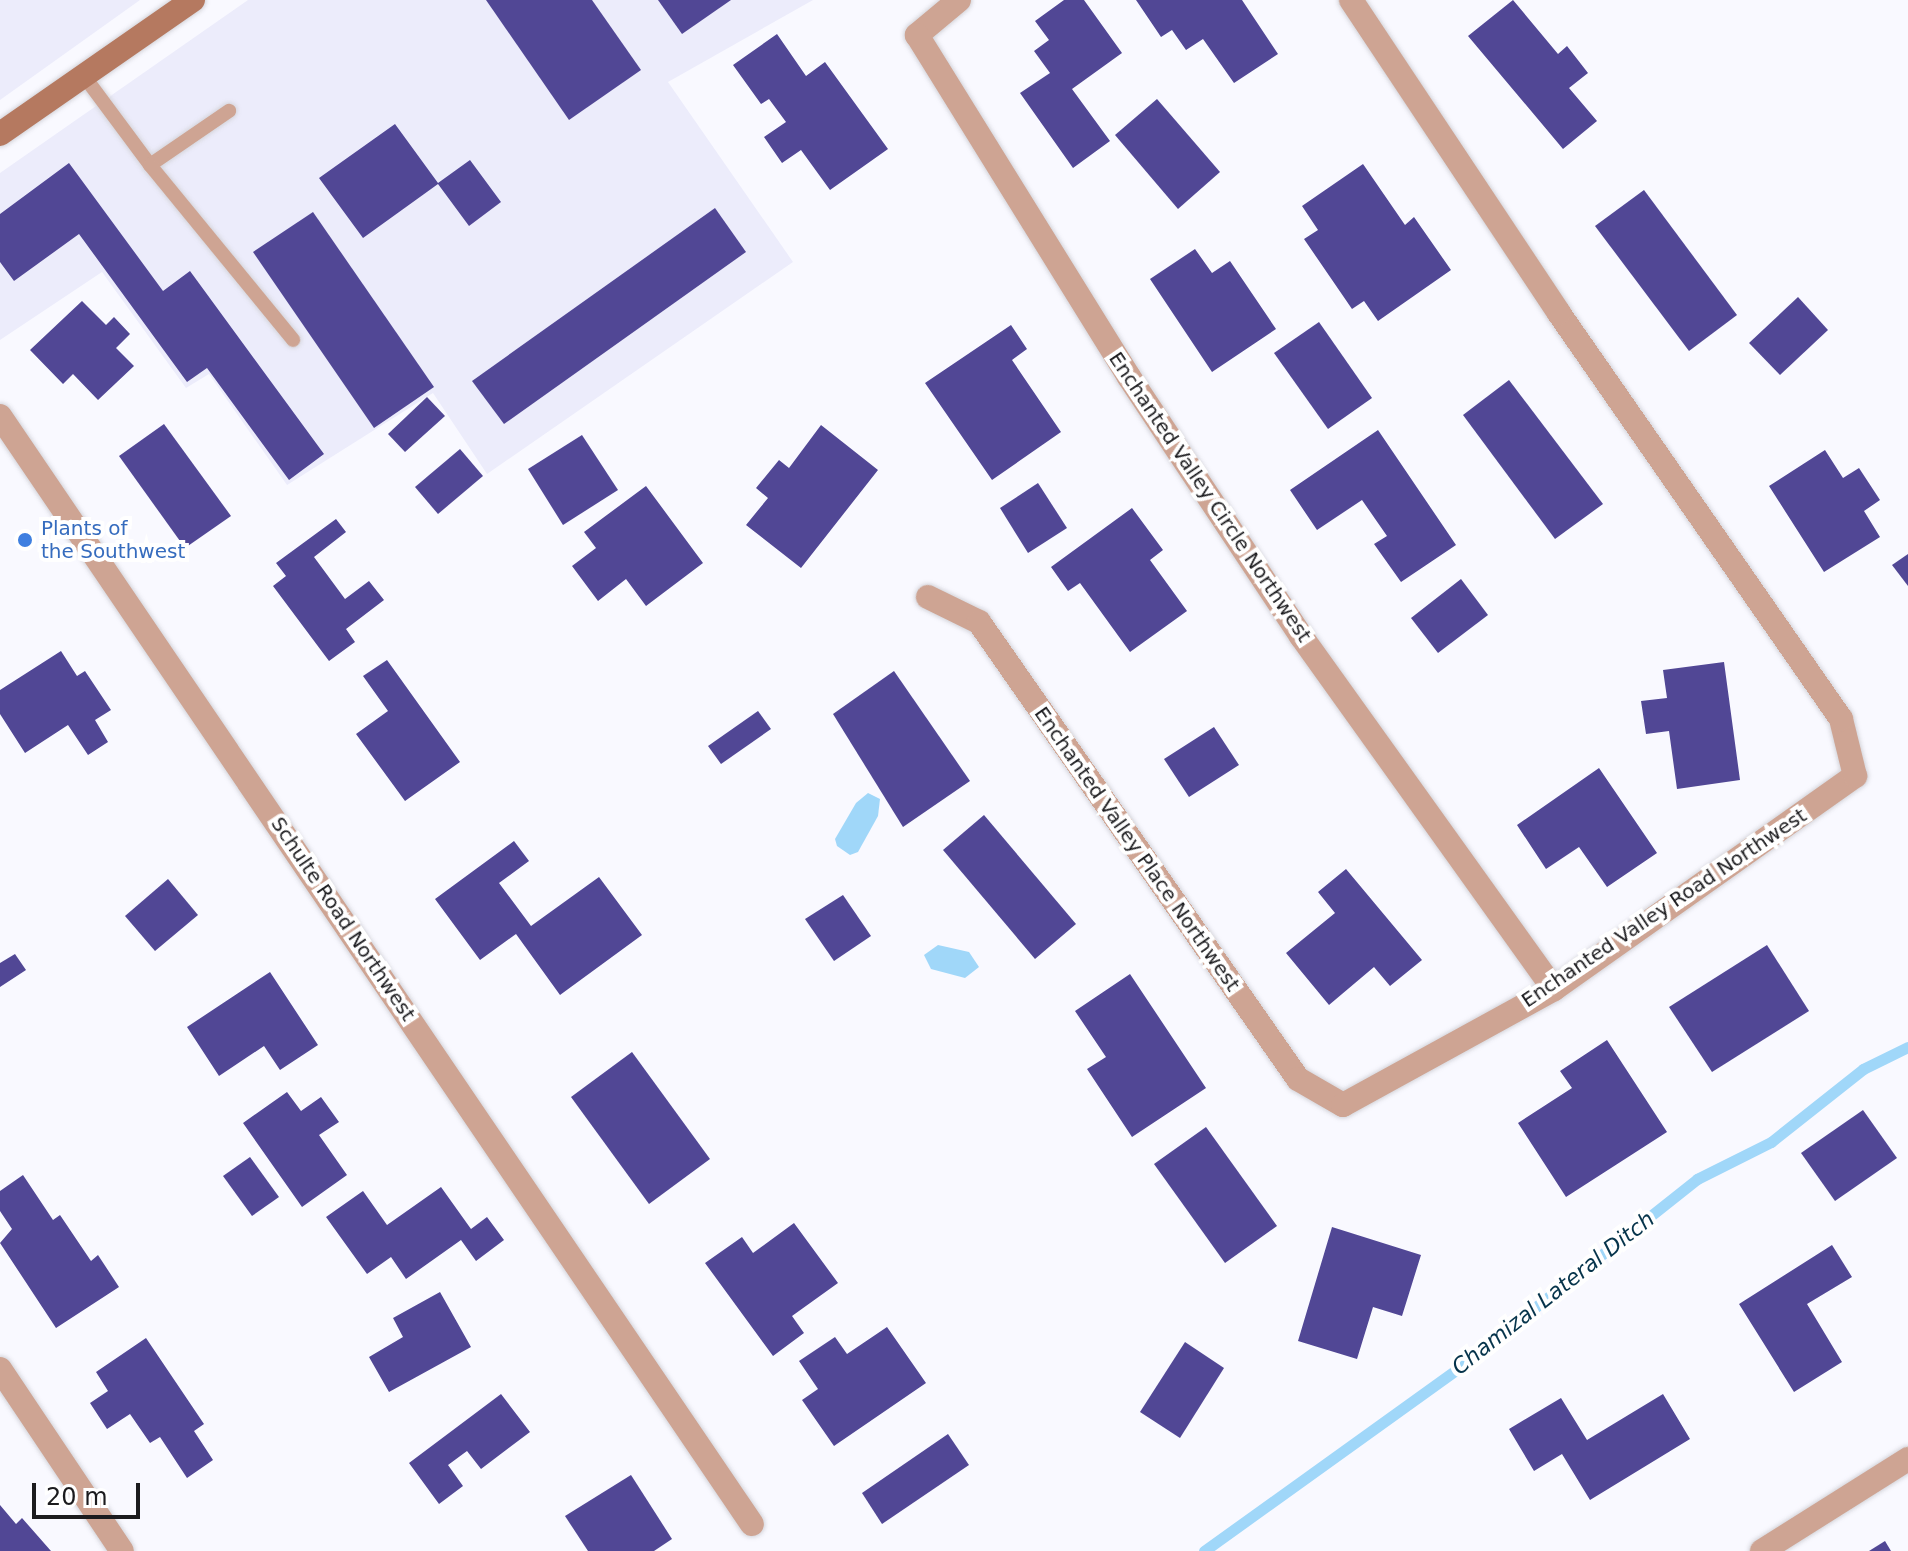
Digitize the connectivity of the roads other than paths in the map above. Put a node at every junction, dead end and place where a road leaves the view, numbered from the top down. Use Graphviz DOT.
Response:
graph roads {
  1 [pos="193,0"];
  2 [pos="959,0"];
  3 [pos="1351,0"];
  4 [pos="84,76"];
  5 [pos="229,111"];
  6 [pos="0,134"];
  7 [pos="150,165"];
  8 [pos="293,340"];
  9 [pos="0,416"];
  10 [pos="928,597"];
  11 [pos="1554,989"];
  12 [pos="1343,1105"];
  13 [pos="0,1369"];
  14 [pos="1908,1459"];
  15 [pos="752,1524"];
  16 [pos="122,1551"];
  17 [pos="1762,1551"];
  1 -- 4 [label="main road"];
  2 -- 11 [label="street, Enchanted Valley Circle Northwest"];
  3 -- 11 [label="street, Enchanted Valley Road Northwest"];
  4 -- 6 [label="main road"];
  4 -- 7 [label="lane"];
  5 -- 7 [label="lane"];
  7 -- 8 [label="lane"];
  9 -- 15 [label="street, Schulte Road Northwest"];
  10 -- 12 [label="street, Enchanted Valley Place Northwest"];
  11 -- 12 [label="street, Enchanted Valley Road Northwest"];
  13 -- 16 [label="street"];
  14 -- 17 [label="street"];
}
